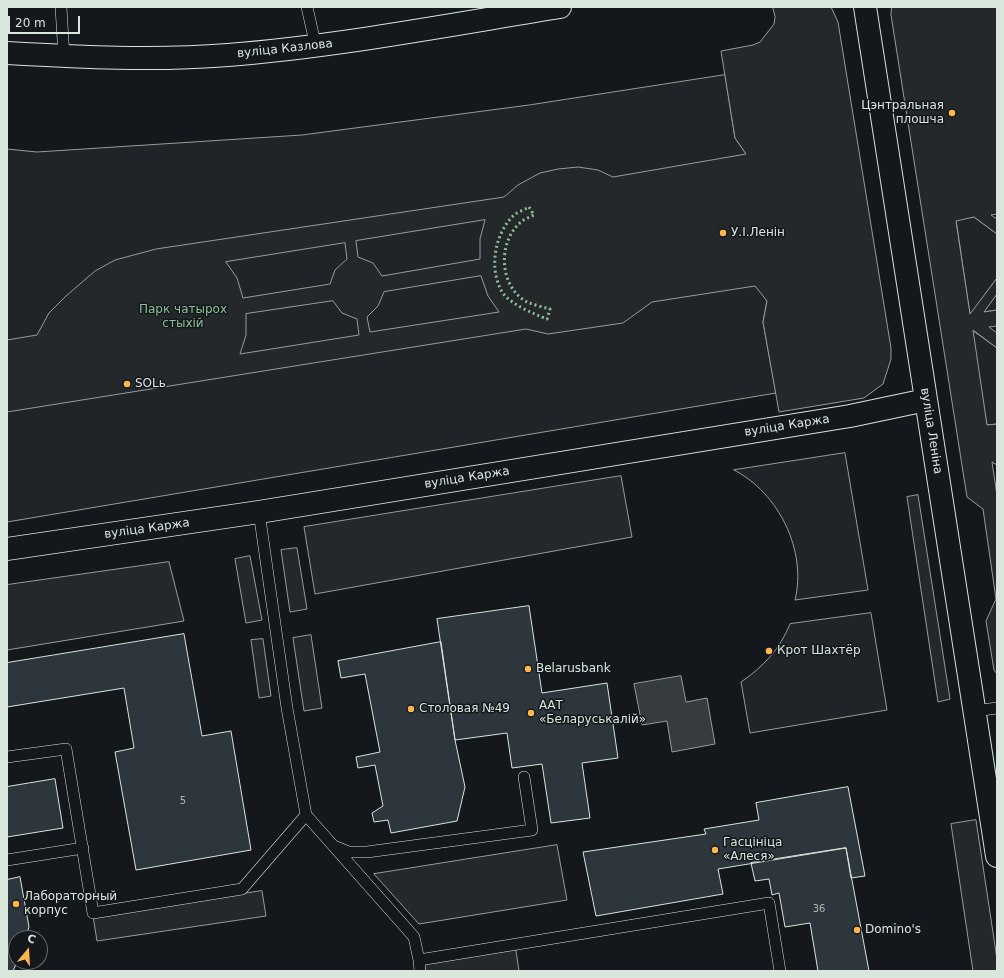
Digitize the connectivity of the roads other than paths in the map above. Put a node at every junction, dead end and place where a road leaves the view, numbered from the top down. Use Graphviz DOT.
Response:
graph roads {
  1 [pos="60,7"];
  2 [pos="307,7"];
  3 [pos="560,7"];
  4 [pos="864,7"];
  5 [pos="316,47"];
  6 [pos="7,54"];
  7 [pos="64,57"];
  8 [pos="926,400"];
  9 [pos="259,512"];
  10 [pos="7,549"];
  11 [pos="997,708"];
  12 [pos="975,711"];
  13 [pos="7,757"];
  14 [pos="524,777"];
  15 [pos="306,815"];
  16 [pos="332,845"];
  17 [pos="82,848"];
  18 [pos="997,856"];
  19 [pos="7,860"];
  20 [pos="419,965"];
  21 [pos="780,971"];
  1 -- 7 [label="lane"];
  2 -- 5 [label="lane"];
  3 -- 5 [label="main road, вуліца Казлова"];
  4 -- 8 [label="main road, вуліца Леніна"];
  5 -- 7 [label="main road, вуліца Казлова"];
  6 -- 7 [label="main road, вуліца Казлова"];
  8 -- 9 [label="main road, вуліца Каржа"];
  8 -- 12 [label="main road, вуліца Леніна"];
  9 -- 10 [label="main road, вуліца Каржа"];
  9 -- 15 [label="lane"];
  11 -- 12 [label="lane"];
  12 -- 18 [label="main road, вуліца Леніна"];
  13 -- 17 [label="lane"];
  14 -- 16 [label="lane"];
  15 -- 16 [label="lane"];
  15 -- 17 [label="lane"];
  16 -- 20 [label="lane"];
  17 -- 19 [label="lane"];
  20 -- 21 [label="lane"];
}
